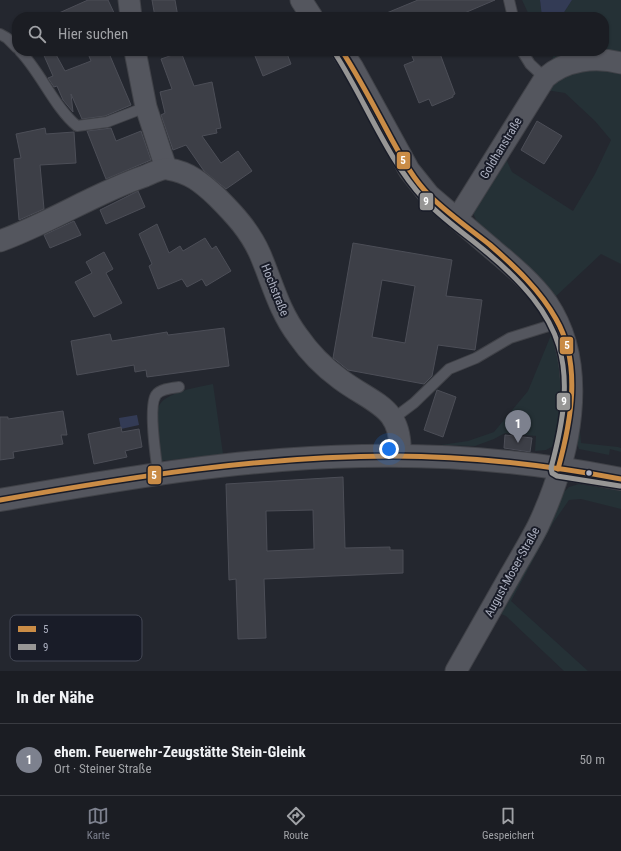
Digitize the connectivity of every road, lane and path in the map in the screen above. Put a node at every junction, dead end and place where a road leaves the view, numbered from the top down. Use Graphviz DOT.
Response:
graph roads {
  1 [pos="129,0"];
  2 [pos="301,0"];
  3 [pos="509,0"];
  4 [pos="130,12"];
  5 [pos="309,12"];
  6 [pos="512,12"];
  7 [pos="0,34"];
  8 [pos="12,43"];
  9 [pos="24,56"];
  10 [pos="136,56"];
  11 [pos="345,56"];
  12 [pos="525,56"];
  13 [pos="621,63"];
  14 [pos="545,78"];
  15 [pos="146,107"];
  16 [pos="166,168"];
  17 [pos="457,219"];
  18 [pos="0,242"];
  19 [pos="558,323"];
  20 [pos="179,387"];
  21 [pos="394,418"];
  22 [pos="400,456"];
  23 [pos="558,470"];
  24 [pos="158,473"];
  25 [pos="621,479"];
  26 [pos="0,500"];
  27 [pos="456,671"];
  1 -- 4 [label="street"];
  2 -- 5 [label="street"];
  3 -- 6 [label="lane"];
  7 -- 8 [label="lane"];
  9 -- 15 [label="lane"];
  10 -- 15 [label="street"];
  11 -- 17 [label="street, August-Moser-Straße"];
  12 -- 14 [label="lane"];
  13 -- 14 [label="street, Goldhanstraße"];
  14 -- 17 [label="street, Goldhanstraße"];
  15 -- 16 [label="street"];
  16 -- 18 [label="street"];
  16 -- 21 [label="street, Hochstraße"];
  17 -- 19 [label="street, August-Moser-Straße"];
  19 -- 21 [label="lane"];
  19 -- 23 [label="street, August-Moser-Straße"];
  20 -- 24 [label="lane"];
  21 -- 22 [label="street, Hochstraße"];
  22 -- 23 [label="street"];
  22 -- 24 [label="street"];
  23 -- 25 [label="street"];
  23 -- 27 [label="street, August-Moser-Straße"];
  24 -- 26 [label="street"];
}
